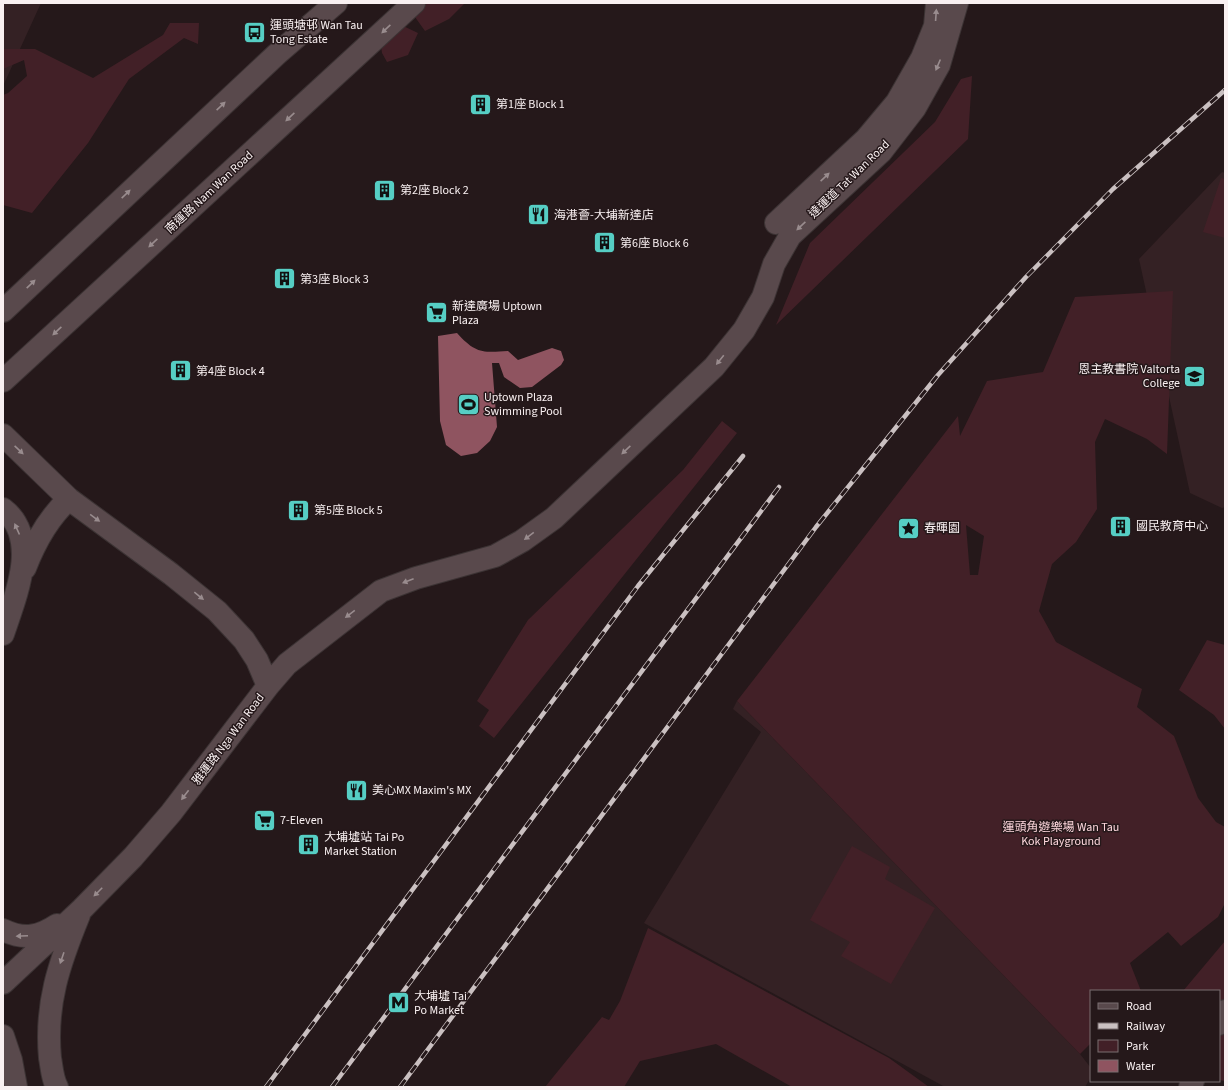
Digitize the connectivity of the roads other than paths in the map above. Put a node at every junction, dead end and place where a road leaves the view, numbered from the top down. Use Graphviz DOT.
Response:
graph roads {
  1 [pos="336,3"];
  2 [pos="414,3"];
  3 [pos="937,3"];
  4 [pos="957,3"];
  5 [pos="776,223"];
  6 [pos="3,311"];
  7 [pos="3,381"];
  8 [pos="3,435"];
  9 [pos="68,499"];
  10 [pos="3,509"];
  11 [pos="21,579"];
  12 [pos="3,634"];
  13 [pos="268,686"];
  14 [pos="82,909"];
  15 [pos="3,930"];
  16 [pos="3,983"];
  17 [pos="1225,1011"];
  18 [pos="1220,1022"];
  19 [pos="3,1036"];
  20 [pos="7,1057"];
  21 [pos="16,1087"];
  22 [pos="57,1087"];
  6 -- 1 [label="street, one-way"];
  2 -- 7 [label="street, 南運路 Nam Wan Road, one-way"];
  5 -- 3 [label="street, 達運道 Tat Wan Road, one-way"];
  4 -- 13 [label="street, 達運道 Tat Wan Road, one-way"];
  8 -- 9 [label="street, 雅運路 Nga Wan Road, one-way"];
  9 -- 11 [label="street"];
  9 -- 13 [label="street, 雅運路 Nga Wan Road, one-way"];
  11 -- 10 [label="street, one-way"];
  11 -- 12 [label="street"];
  13 -- 14 [label="street, 雅運路 Nga Wan Road, one-way"];
  14 -- 15 [label="street, 雅運路 Nga Wan Road, one-way"];
  14 -- 16 [label="street, 雅運路 Nga Wan Road"];
  14 -- 22 [label="street, 雅運路 Nga Wan Road, one-way"];
  17 -- 18 [label="street"];
  19 -- 20 [label="street"];
  20 -- 21 [label="street"];
}
